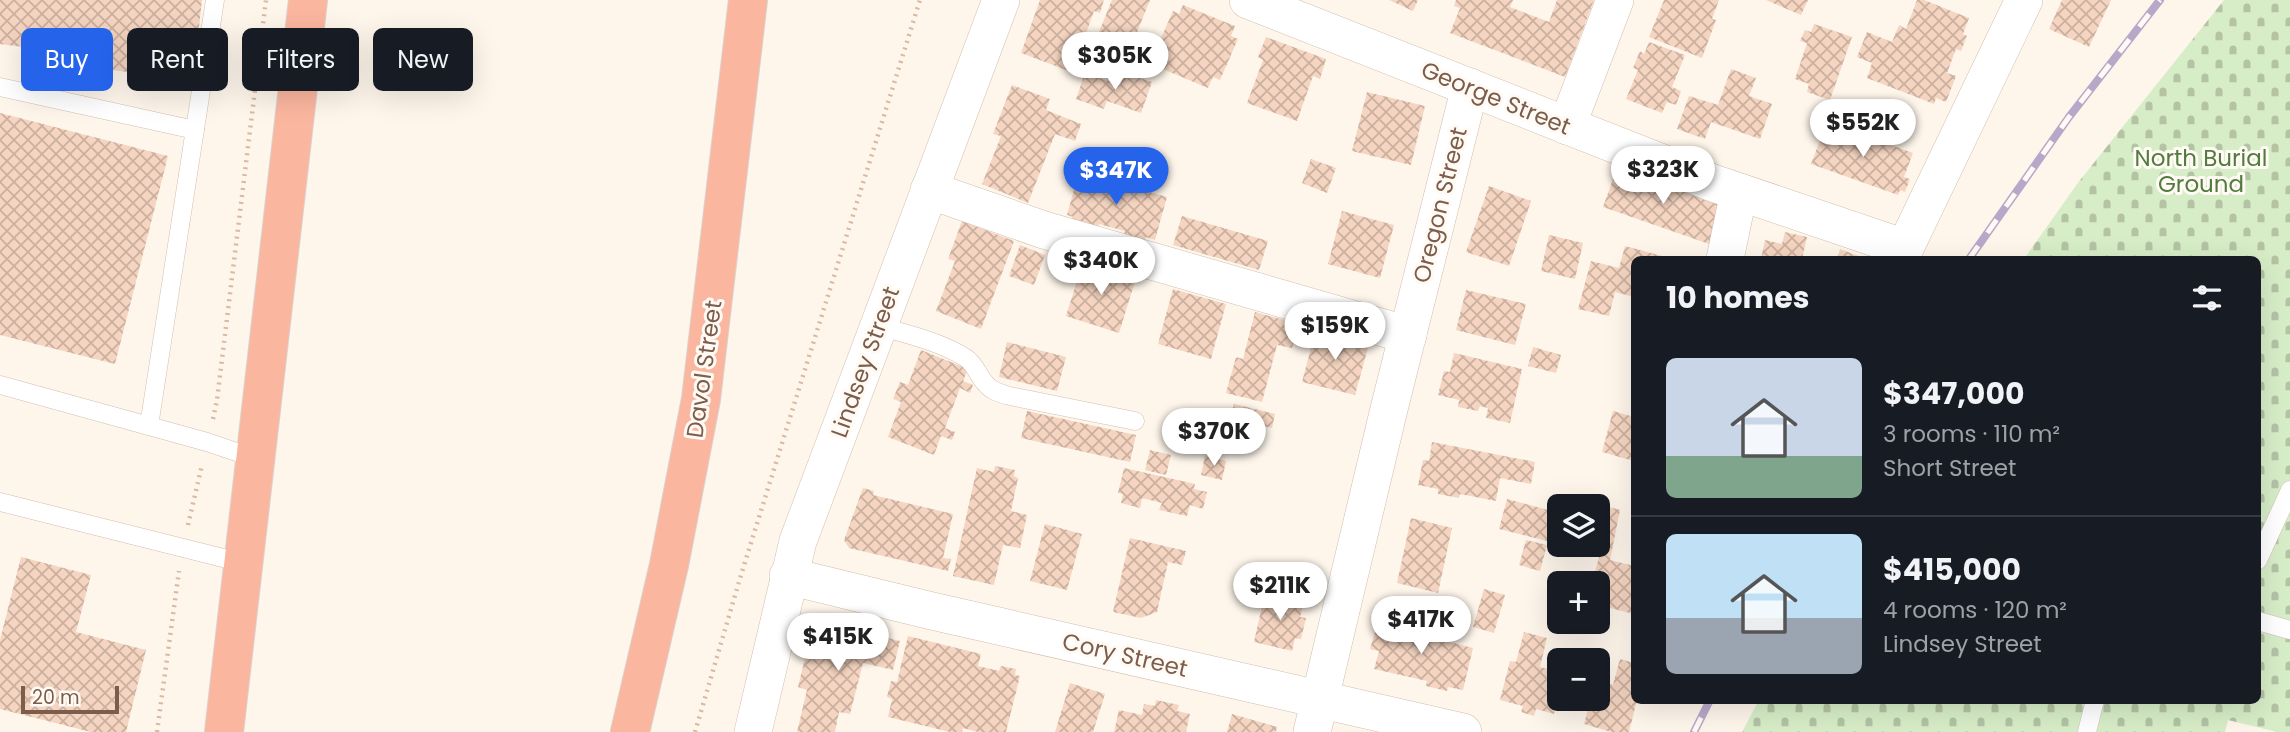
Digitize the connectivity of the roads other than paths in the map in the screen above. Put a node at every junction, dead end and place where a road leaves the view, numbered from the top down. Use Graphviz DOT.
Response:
graph roads {
  1 [pos="215,0"];
  2 [pos="308,0"];
  3 [pos="748,0"];
  4 [pos="1001,0"];
  5 [pos="1248,0"];
  6 [pos="1615,0"];
  7 [pos="2024,0"];
  8 [pos="1325,14"];
  9 [pos="0,87"];
  10 [pos="1470,87"];
  11 [pos="1567,125"];
  12 [pos="195,130"];
  13 [pos="929,190"];
  14 [pos="1739,192"];
  15 [pos="1726,256"];
  16 [pos="878,326"];
  17 [pos="1408,335"];
  18 [pos="0,386"];
  19 [pos="1135,421"];
  20 [pos="149,426"];
  21 [pos="254,458"];
  22 [pos="2290,490"];
  23 [pos="0,502"];
  24 [pos="2261,553"];
  25 [pos="243,563"];
  26 [pos="788,576"];
  27 [pos="2261,622"];
  28 [pos="2290,629"];
  29 [pos="2094,704"];
  30 [pos="1316,716"];
  31 [pos="224,732"];
  32 [pos="630,732"];
  33 [pos="753,732"];
  34 [pos="1463,732"];
  35 [pos="2087,732"];
  1 -- 12 [label="lane"];
  2 -- 21 [label="highway"];
  3 -- 32 [label="highway, Davol Street"];
  4 -- 13 [label="street, Lindsey Street"];
  5 -- 8 [label="street, George Street"];
  6 -- 11 [label="street"];
  7 -- 14 [label="street, George Street"];
  8 -- 10 [label="street, George Street"];
  9 -- 12 [label="lane"];
  10 -- 11 [label="street, George Street"];
  10 -- 17 [label="street, Oregon Street"];
  11 -- 14 [label="street, George Street"];
  12 -- 20 [label="lane"];
  13 -- 16 [label="street, Lindsey Street"];
  13 -- 17 [label="street"];
  14 -- 15 [label="street"];
  16 -- 19 [label="lane"];
  16 -- 26 [label="street, Lindsey Street"];
  17 -- 30 [label="street, Oregon Street"];
  18 -- 20 [label="lane"];
  20 -- 21 [label="lane"];
  21 -- 25 [label="highway"];
  22 -- 24 [label="lane"];
  23 -- 25 [label="lane"];
  25 -- 31 [label="highway"];
  26 -- 30 [label="street, Cory Street"];
  26 -- 33 [label="street, Lindsey Street"];
  27 -- 28 [label="lane"];
  29 -- 35 [label="lane"];
  30 -- 34 [label="street, Cory Street"];
}
